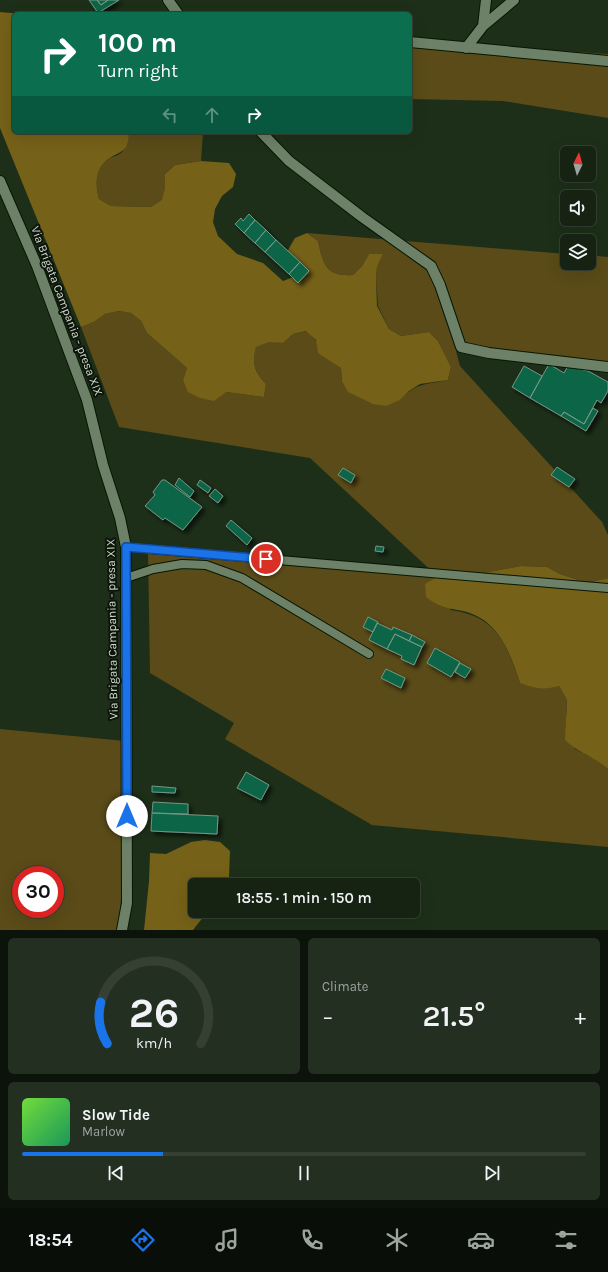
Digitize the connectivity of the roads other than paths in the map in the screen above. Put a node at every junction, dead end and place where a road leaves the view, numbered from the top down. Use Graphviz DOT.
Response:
graph roads {
  1 [pos="168,0"];
  2 [pos="486,0"];
  3 [pos="514,0"];
  4 [pos="177,12"];
  5 [pos="483,26"];
  6 [pos="412,42"];
  7 [pos="466,48"];
  8 [pos="608,61"];
  9 [pos="263,134"];
  10 [pos="0,181"];
  11 [pos="608,367"];
  12 [pos="126,547"];
  13 [pos="126,578"];
  14 [pos="608,588"];
  15 [pos="369,654"];
  16 [pos="122,930"];
  1 -- 4 [label="street"];
  2 -- 5 [label="street"];
  3 -- 5 [label="street"];
  5 -- 7 [label="street"];
  6 -- 7 [label="street"];
  7 -- 8 [label="street"];
  9 -- 11 [label="street"];
  10 -- 12 [label="street, Via Brigata Campania - presa XIX"];
  12 -- 13 [label="street, Via Brigata Campania - presa XIX"];
  12 -- 14 [label="lane"];
  13 -- 15 [label="lane"];
  13 -- 16 [label="street, Via Brigata Campania - presa XIX"];
}
